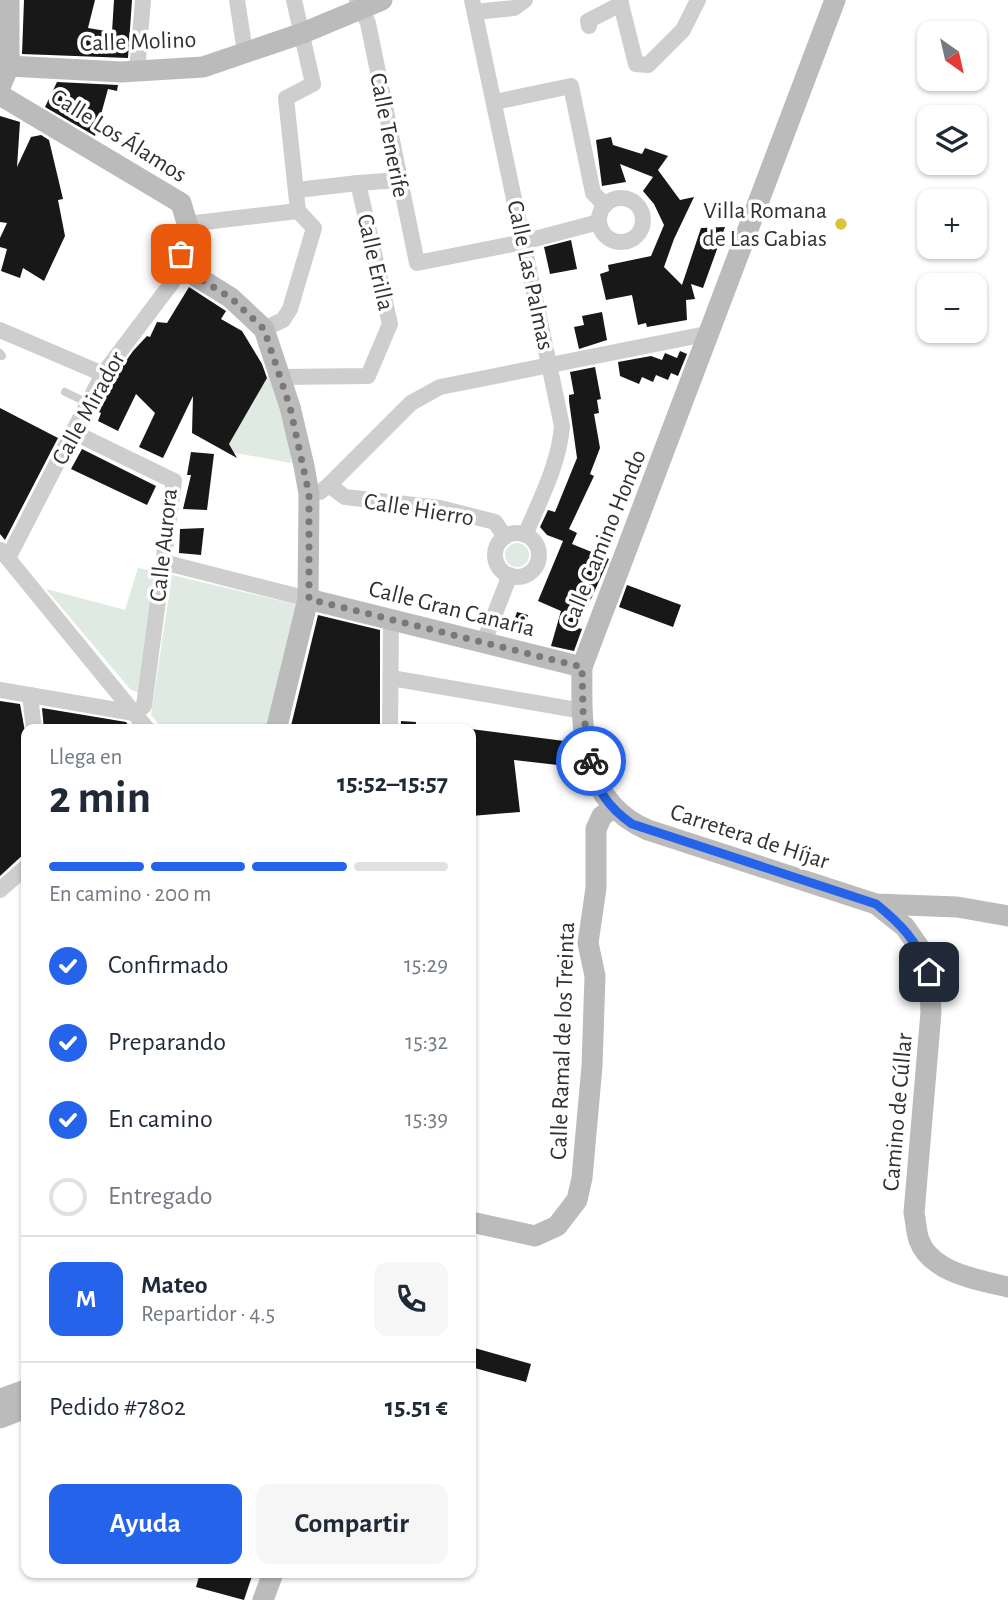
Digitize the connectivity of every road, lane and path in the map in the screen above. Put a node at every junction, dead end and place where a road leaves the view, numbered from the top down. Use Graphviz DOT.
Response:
graph roads {
  1 [pos="9,0"];
  2 [pos="143,0"];
  3 [pos="237,0"];
  4 [pos="294,0"];
  5 [pos="382,0"];
  6 [pos="835,0"];
  7 [pos="620,2"];
  8 [pos="695,3"];
  9 [pos="519,4"];
  10 [pos="358,5"];
  11 [pos="474,6"];
  12 [pos="589,26"];
  13 [pos="303,33"];
  14 [pos="245,52"];
  15 [pos="9,65"];
  16 [pos="137,71"];
  17 [pos="0,87"];
  18 [pos="0,95"];
  19 [pos="495,102"];
  20 [pos="399,180"];
  21 [pos="358,183"];
  22 [pos="298,190"];
  23 [pos="605,205"];
  24 [pos="298,211"];
  25 [pos="599,222"];
  26 [pos="187,224"];
  27 [pos="523,242"];
  28 [pos="183,268"];
  29 [pos="264,329"];
  30 [pos="0,330"];
  31 [pos="711,333"];
  32 [pos="550,364"];
  33 [pos="103,374"];
  34 [pos="281,377"];
  35 [pos="65,392"];
  36 [pos="88,403"];
  37 [pos="73,432"];
  38 [pos="329,485"];
  39 [pos="309,494"];
  40 [pos="525,535"];
  41 [pos="505,537"];
  42 [pos="4,553"];
  43 [pos="163,562"];
  44 [pos="510,575"];
  45 [pos="309,599"];
  46 [pos="391,620"];
  47 [pos="483,644"];
  48 [pos="582,667"];
  49 [pos="391,678"];
  50 [pos="0,690"];
  51 [pos="30,695"];
  52 [pos="583,711"];
  53 [pos="134,713"];
  54 [pos="33,724"];
  55 [pos="143,724"];
  56 [pos="278,724"];
  57 [pos="390,724"];
  58 [pos="613,808"];
  59 [pos="21,871"];
  60 [pos="0,890"];
  61 [pos="876,904"];
  62 [pos="1008,916"];
  63 [pos="476,1223"];
  64 [pos="1008,1287"];
  65 [pos="21,1392"];
  66 [pos="0,1399"];
  67 [pos="21,1410"];
  68 [pos="0,1418"];
  69 [pos="271,1578"];
  70 [pos="263,1600"];
  1 -- 15 [label="street"];
  2 -- 16 [label="street"];
  3 -- 14 [label="street"];
  4 -- 13 [label="street"];
  5 -- 10 [label="street, Calle Molino"];
  6 -- 31 [label="street, Calle Camino Hondo"];
  7 -- 8 [label="street"];
  7 -- 12 [label="street"];
  9 -- 11 [label="street"];
  10 -- 13 [label="street, Calle Molino"];
  10 -- 20 [label="street, Calle Tenerife"];
  11 -- 19 [label="street, Calle Las Palmas"];
  13 -- 14 [label="street, Calle Molino"];
  13 -- 22 [label="street"];
  14 -- 16 [label="street, Calle Molino"];
  15 -- 16 [label="street, Calle Molino"];
  15 -- 17 [label="street"];
  18 -- 26 [label="street, Calle Los Álamos"];
  19 -- 23 [label="street"];
  19 -- 27 [label="street, Calle Las Palmas"];
  20 -- 21 [label="street, Calle Erilla"];
  20 -- 27 [label="street, Calle Tenerife"];
  21 -- 22 [label="street, Calle Erilla"];
  21 -- 34 [label="street, Calle Erilla"];
  22 -- 24 [label="street"];
  23 -- 25 [label="street"];
  23 -- 25 [label="street"];
  24 -- 26 [label="street"];
  24 -- 29 [label="street"];
  25 -- 27 [label="street"];
  26 -- 28 [label="street"];
  27 -- 32 [label="street, Calle Las Palmas"];
  28 -- 29 [label="street"];
  28 -- 33 [label="street, Calle Mirador"];
  29 -- 34 [label="street"];
  30 -- 33 [label="street"];
  31 -- 32 [label="street"];
  31 -- 48 [label="street, Calle Camino Hondo"];
  32 -- 38 [label="street"];
  32 -- 40 [label="street, Calle Las Palmas"];
  33 -- 36 [label="street, Calle Mirador"];
  34 -- 39 [label="street"];
  35 -- 36 [label="lane"];
  36 -- 37 [label="street, Calle Mirador"];
  37 -- 42 [label="street, Calle Mirador"];
  37 -- 43 [label="street, Calle Aurora"];
  38 -- 39 [label="street"];
  38 -- 41 [label="street, Calle Hierro"];
  39 -- 45 [label="street"];
  40 -- 41 [label="street"];
  40 -- 44 [label="street"];
  41 -- 44 [label="street"];
  42 -- 53 [label="street"];
  43 -- 45 [label="street"];
  43 -- 53 [label="street, Calle Aurora"];
  44 -- 47 [label="street"];
  45 -- 46 [label="street, Calle Gran Canaria"];
  45 -- 56 [label="street"];
  46 -- 47 [label="street, Calle Gran Canaria"];
  46 -- 49 [label="street"];
  47 -- 48 [label="street, Calle Gran Canaria"];
  48 -- 52 [label="street, Calle Camino Hondo"];
  49 -- 52 [label="street"];
  49 -- 57 [label="street"];
  50 -- 51 [label="street"];
  51 -- 53 [label="street"];
  51 -- 54 [label="street"];
  52 -- 58 [label="street, Calle Camino Hondo"];
  53 -- 55 [label="street"];
  58 -- 61 [label="street, Carretera de Híjar"];
  58 -- 63 [label="street, Calle Ramal de los Treinta"];
  59 -- 60 [label="street"];
  61 -- 62 [label="street"];
  61 -- 64 [label="street, Camino de Cúllar"];
  65 -- 66 [label="street"];
  67 -- 68 [label="street"];
  69 -- 70 [label="street"];
}
